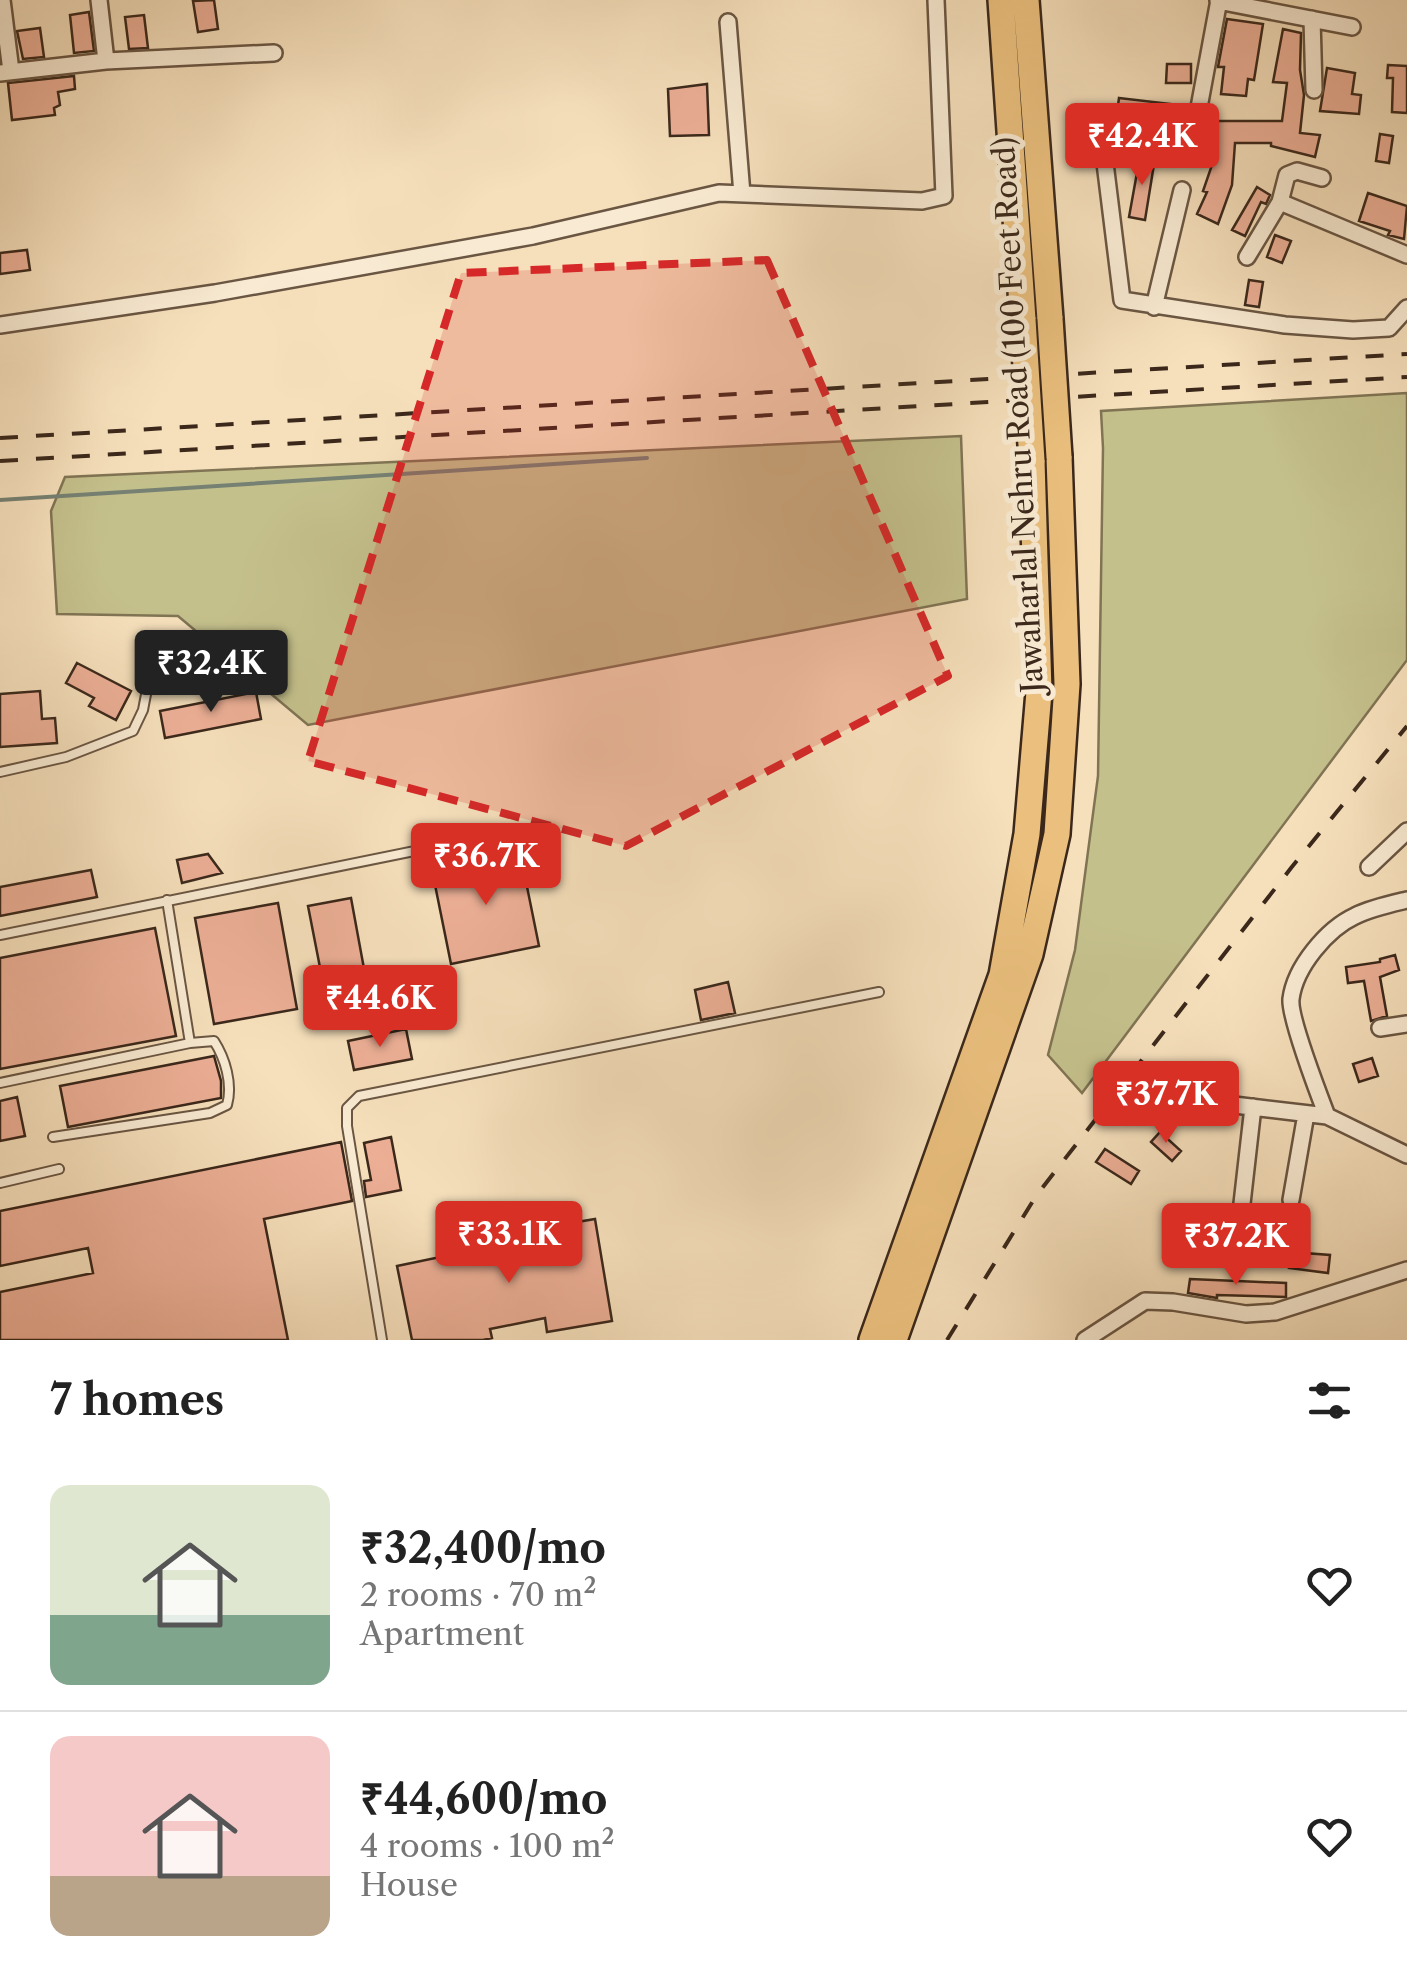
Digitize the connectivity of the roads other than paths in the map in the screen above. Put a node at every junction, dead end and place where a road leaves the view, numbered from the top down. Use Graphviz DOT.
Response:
graph roads {
  1 [pos="2,0"];
  2 [pos="99,0"];
  3 [pos="936,0"];
  4 [pos="1001,0"];
  5 [pos="1026,0"];
  6 [pos="1219,1"];
  7 [pos="1312,20"];
  8 [pos="728,22"];
  9 [pos="1352,27"];
  10 [pos="274,53"];
  11 [pos="106,62"];
  12 [pos="6,72"];
  13 [pos="1314,90"];
  14 [pos="1322,178"];
  15 [pos="1182,190"];
  16 [pos="742,194"];
  17 [pos="1280,202"];
  18 [pos="1407,255"];
  19 [pos="1247,257"];
  20 [pos="1154,307"];
  21 [pos="1407,308"];
  22 [pos="0,325"];
  23 [pos="148,684"];
  24 [pos="0,772"];
  25 [pos="523,830"];
  26 [pos="1407,830"];
  27 [pos="1369,867"];
  28 [pos="167,900"];
  29 [pos="1407,900"];
  30 [pos="0,934"];
  31 [pos="879,992"];
  32 [pos="1407,1024"];
  33 [pos="1380,1028"];
  34 [pos="190,1042"];
  35 [pos="0,1083"];
  36 [pos="1226,1104"];
  37 [pos="1253,1107"];
  38 [pos="1306,1114"];
  39 [pos="1328,1116"];
  40 [pos="53,1137"];
  41 [pos="1407,1155"];
  42 [pos="59,1170"];
  43 [pos="0,1183"];
  44 [pos="1291,1200"];
  45 [pos="1240,1221"];
  46 [pos="1407,1270"];
  47 [pos="382,1340"];
  48 [pos="872,1340"];
  49 [pos="894,1340"];
  50 [pos="1085,1340"];
  1 -- 12 [label="street"];
  2 -- 11 [label="street"];
  3 -- 16 [label="street"];
  4 -- 48 [label="main road, Jawaharlal Nehru Road (100 Feet Road), bridge"];
  5 -- 49 [label="main road, Jawaharlal Nehru Road (100 Feet Road), bridge"];
  6 -- 7 [label="street"];
  6 -- 20 [label="street"];
  7 -- 9 [label="street"];
  7 -- 13 [label="street"];
  8 -- 16 [label="street"];
  10 -- 11 [label="street"];
  11 -- 12 [label="street"];
  14 -- 17 [label="street"];
  15 -- 20 [label="street"];
  16 -- 22 [label="street"];
  17 -- 18 [label="street"];
  17 -- 19 [label="street"];
  20 -- 21 [label="street"];
  23 -- 24 [label="lane"];
  25 -- 28 [label="lane"];
  26 -- 27 [label="street"];
  28 -- 30 [label="lane"];
  28 -- 34 [label="lane"];
  29 -- 39 [label="street"];
  31 -- 47 [label="lane"];
  32 -- 33 [label="street"];
  34 -- 35 [label="lane"];
  34 -- 40 [label="lane"];
  36 -- 37 [label="street"];
  37 -- 38 [label="street"];
  37 -- 45 [label="street"];
  38 -- 39 [label="street"];
  38 -- 44 [label="street"];
  39 -- 41 [label="street"];
  42 -- 43 [label="lane"];
  46 -- 50 [label="street"];
}
